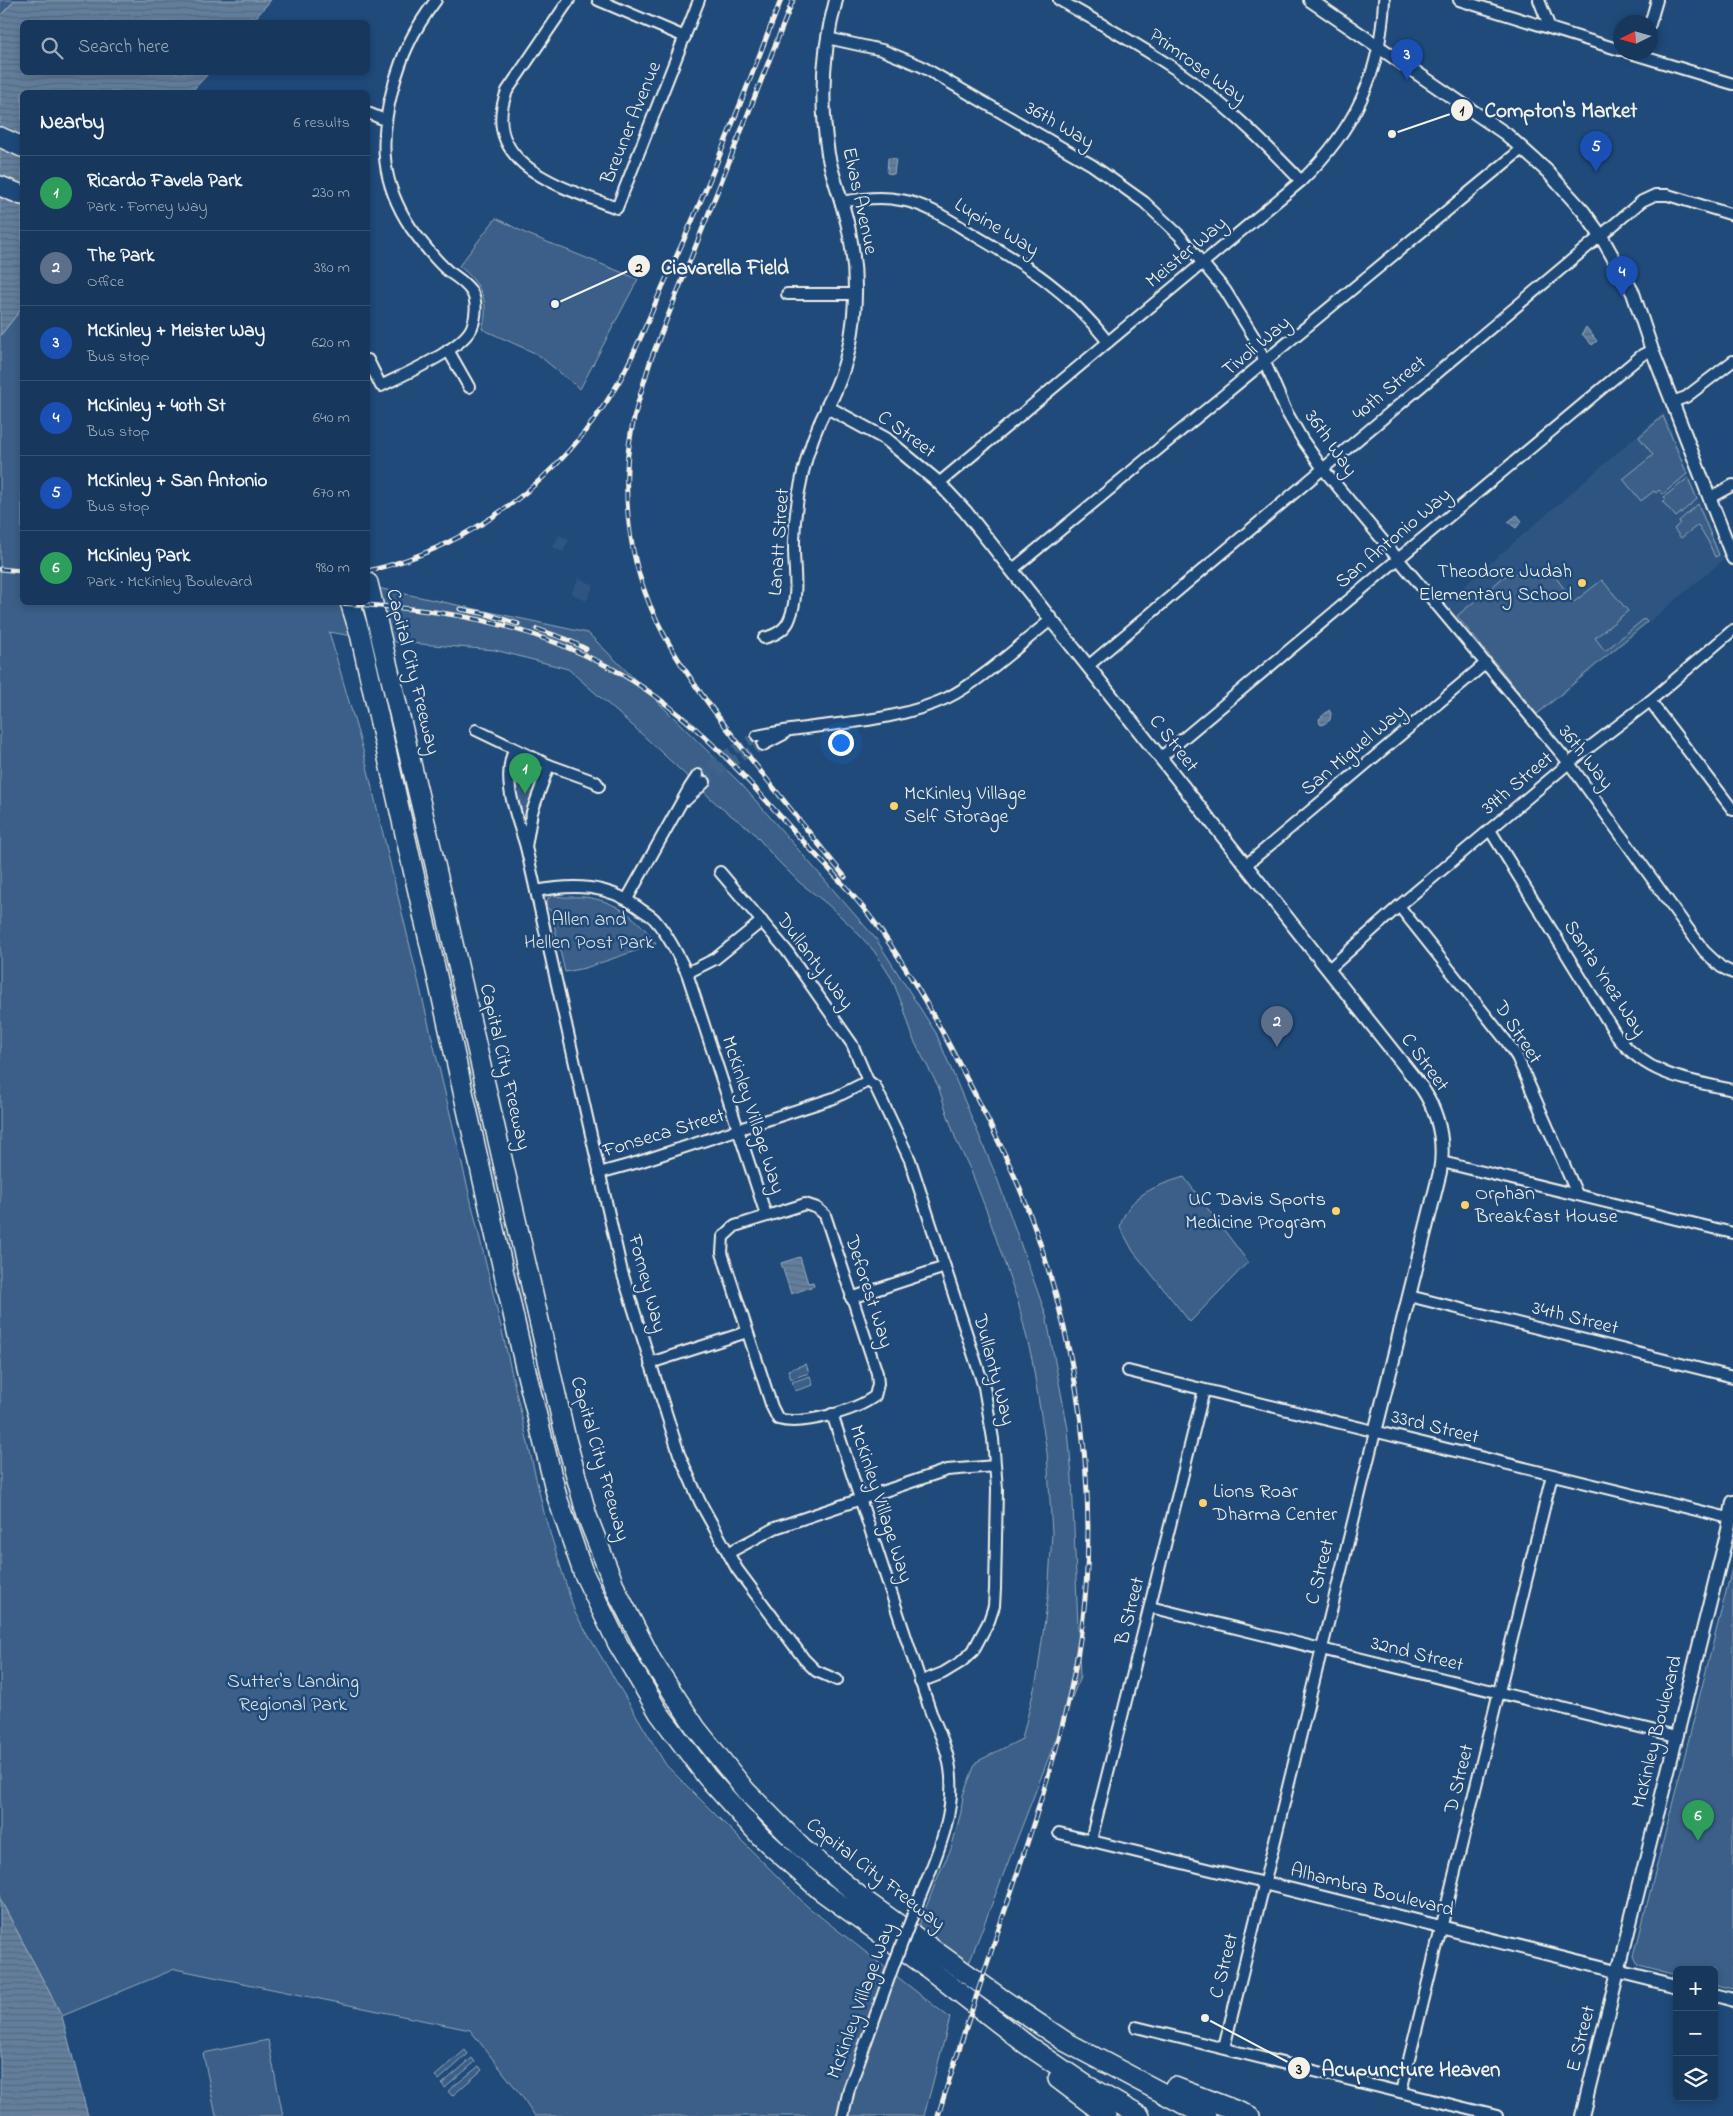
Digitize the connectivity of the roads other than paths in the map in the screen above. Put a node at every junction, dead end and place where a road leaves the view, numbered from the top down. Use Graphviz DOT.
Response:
graph roads {
  1 [pos="436,0"];
  2 [pos="569,0"];
  3 [pos="598,0"];
  4 [pos="699,0"];
  5 [pos="836,0"];
  6 [pos="1059,0"];
  7 [pos="1310,0"];
  8 [pos="1384,0"];
  9 [pos="1459,0"];
  10 [pos="1539,0"];
  11 [pos="1656,0"];
  12 [pos="1652,15"];
  13 [pos="1550,28"];
  14 [pos="685,37"];
  15 [pos="827,38"];
  16 [pos="1378,48"];
  17 [pos="1613,48"];
  18 [pos="1658,60"];
  19 [pos="1733,84"];
  20 [pos="370,114"];
  21 [pos="385,120"];
  22 [pos="0,138"];
  23 [pos="20,146"];
  24 [pos="1523,148"];
  25 [pos="1301,181"];
  26 [pos="0,186"];
  27 [pos="20,194"];
  28 [pos="840,202"];
  29 [pos="1733,215"];
  30 [pos="1601,236"];
  31 [pos="1204,262"];
  32 [pos="787,294"];
  33 [pos="854,294"];
  34 [pos="1108,342"];
  35 [pos="448,350"];
  36 [pos="1652,350"];
  37 [pos="1733,361"];
  38 [pos="1265,363"];
  39 [pos="370,364"];
  40 [pos="469,387"];
  41 [pos="1672,402"];
  42 [pos="827,407"];
  43 [pos="1323,469"];
  44 [pos="939,483"];
  45 [pos="1733,485"];
  46 [pos="1709,498"];
  47 [pos="1733,558"];
  48 [pos="1398,559"];
  49 [pos="1012,570"];
  50 [pos="370,591"];
  51 [pos="351,605"];
  52 [pos="1051,620"];
  53 [pos="1733,630"];
  54 [pos="764,638"];
  55 [pos="1486,663"];
  56 [pos="1088,666"];
  57 [pos="1650,701"];
  58 [pos="476,730"];
  59 [pos="760,741"];
  60 [pos="514,750"];
  61 [pos="1160,758"];
  62 [pos="1569,764"];
  63 [pos="549,765"];
  64 [pos="702,779"];
  65 [pos="599,786"];
  66 [pos="1733,810"];
  67 [pos="1490,830"];
  68 [pos="526,847"];
  69 [pos="1246,865"];
  70 [pos="720,872"];
  71 [pos="536,892"];
  72 [pos="627,899"];
  73 [pos="1400,906"];
  74 [pos="762,921"];
  75 [pos="1329,969"];
  76 [pos="687,973"];
  77 [pos="1733,973"];
  78 [pos="868,1081"];
  79 [pos="1733,1090"];
  80 [pos="739,1129"];
  81 [pos="1442,1162"];
  82 [pos="599,1173"];
  83 [pos="1577,1194"];
  84 [pos="766,1216"];
  85 [pos="1733,1233"];
  86 [pos="945,1267"];
  87 [pos="1410,1296"];
  88 [pos="851,1298"];
  89 [pos="747,1332"];
  90 [pos="650,1363"];
  91 [pos="1128,1371"];
  92 [pos="1733,1376"];
  93 [pos="1204,1390"];
  94 [pos="832,1414"];
  95 [pos="1375,1432"];
  96 [pos="995,1466"];
  97 [pos="1552,1475"];
  98 [pos="860,1500"];
  99 [pos="1733,1502"];
  100 [pos="1731,1519"];
  101 [pos="728,1553"];
  102 [pos="1150,1607"];
  103 [pos="1322,1649"];
  104 [pos="837,1680"];
  105 [pos="920,1682"];
  106 [pos="1499,1693"];
  107 [pos="1676,1736"];
  108 [pos="1058,1833"];
  109 [pos="1091,1840"];
  110 [pos="1264,1884"];
  111 [pos="1441,1928"];
  112 [pos="1618,1971"];
  113 [pos="1673,1985"];
  114 [pos="1718,1996"];
  115 [pos="1002,1999"];
  116 [pos="1733,2000"];
  117 [pos="1136,2026"];
  118 [pos="1027,2045"];
  119 [pos="1224,2048"];
  120 [pos="1401,2092"];
  121 [pos="843,2116"];
  122 [pos="1107,2116"];
  123 [pos="1140,2116"];
  124 [pos="1206,2116"];
  125 [pos="1250,2116"];
  126 [pos="1498,2116"];
  127 [pos="1582,2116"];
  1 -- 21 [label="street"];
  2 -- 14 [label="street, Breuner Avenue"];
  3 -- 14 [label="street"];
  4 -- 14 [label="street, Breuner Avenue"];
  5 -- 15 [label="street, Elvas Avenue"];
  6 -- 25 [label="street, Primrose Way"];
  7 -- 16 [label="street"];
  8 -- 16 [label="street, Meister Way"];
  9 -- 13 [label="street"];
  10 -- 13 [label="street"];
  11 -- 12 [label="street"];
  13 -- 17 [label="street"];
  15 -- 28 [label="street, Elvas Avenue"];
  15 -- 31 [label="street, 36th Way"];
  16 -- 24 [label="street"];
  16 -- 25 [label="street, Meister Way"];
  18 -- 19 [label="street"];
  20 -- 21 [label="street"];
  21 -- 35 [label="street"];
  22 -- 23 [label="highway"];
  24 -- 30 [label="street"];
  24 -- 38 [label="street, Tivoli Way"];
  25 -- 31 [label="street, Meister Way"];
  26 -- 27 [label="highway"];
  28 -- 33 [label="street, Elvas Avenue"];
  28 -- 34 [label="street, Lupine Way"];
  29 -- 30 [label="street, 40th Street"];
  30 -- 36 [label="street"];
  30 -- 43 [label="street, 40th Street"];
  31 -- 34 [label="street, Meister Way"];
  31 -- 38 [label="street, 36th Way"];
  32 -- 33 [label="street"];
  33 -- 42 [label="street, Elvas Avenue"];
  34 -- 44 [label="street, Meister Way"];
  35 -- 39 [label="street"];
  35 -- 40 [label="street"];
  36 -- 41 [label="street"];
  36 -- 48 [label="street, San Antonio Way"];
  37 -- 41 [label="street"];
  38 -- 43 [label="street, 36th Way"];
  38 -- 49 [label="street, Tivoli Way"];
  41 -- 46 [label="street"];
  42 -- 44 [label="street, C Street"];
  42 -- 54 [label="street, Lanatt Street"];
  43 -- 48 [label="street, 36th Way"];
  43 -- 56 [label="street, 40th Street"];
  44 -- 49 [label="street, C Street"];
  45 -- 46 [label="street"];
  46 -- 47 [label="street"];
  48 -- 55 [label="street, 36th Way"];
  48 -- 61 [label="street, San Antonio Way"];
  49 -- 52 [label="street, C Street"];
  50 -- 115 [label="highway, Capital City Freeway"];
  51 -- 118 [label="highway, Capital City Freeway"];
  52 -- 56 [label="street, C Street"];
  52 -- 59 [label="street"];
  53 -- 57 [label="street, 39th Street"];
  55 -- 62 [label="street, 36th Way"];
  55 -- 69 [label="street, San Miguel Way"];
  56 -- 61 [label="street, C Street"];
  57 -- 62 [label="street, 39th Street"];
  57 -- 66 [label="street"];
  58 -- 60 [label="street"];
  60 -- 63 [label="street"];
  60 -- 68 [label="street, Forney Way"];
  61 -- 69 [label="street, C Street"];
  62 -- 67 [label="street, 39th Street"];
  62 -- 77 [label="street, 36th Way"];
  63 -- 65 [label="street"];
  63 -- 68 [label="street, Forney Way"];
  64 -- 72 [label="street"];
  67 -- 73 [label="street, 39th Street"];
  67 -- 79 [label="street, Santa Ynez Way"];
  68 -- 71 [label="street, Forney Way"];
  69 -- 75 [label="street, C Street"];
  70 -- 74 [label="street, Dullanty Way"];
  71 -- 72 [label="street, McKinley Village Way"];
  71 -- 82 [label="street, Forney Way"];
  72 -- 76 [label="street, McKinley Village Way"];
  73 -- 75 [label="street, 39th Street"];
  73 -- 83 [label="street, D Street"];
  74 -- 76 [label="street"];
  74 -- 78 [label="street, Dullanty Way"];
  75 -- 81 [label="street, C Street"];
  76 -- 80 [label="street, McKinley Village Way"];
  78 -- 80 [label="street"];
  78 -- 86 [label="street, Dullanty Way"];
  80 -- 82 [label="street, Fonseca Street"];
  80 -- 84 [label="street, McKinley Village Way"];
  81 -- 83 [label="street"];
  81 -- 87 [label="street, C Street"];
  82 -- 90 [label="street, Forney Way"];
  83 -- 85 [label="street"];
  84 -- 88 [label="street, Deforest Way"];
  84 -- 89 [label="street, McKinley Village Way"];
  86 -- 88 [label="street"];
  86 -- 96 [label="street, Dullanty Way"];
  87 -- 92 [label="street, 34th Street"];
  87 -- 95 [label="street, C Street"];
  88 -- 94 [label="street, Deforest Way"];
  89 -- 90 [label="street"];
  89 -- 94 [label="street, McKinley Village Way"];
  90 -- 101 [label="street, Forney Way"];
  91 -- 93 [label="street, 33rd Street"];
  93 -- 95 [label="street, 33rd Street"];
  93 -- 102 [label="street, B Street"];
  94 -- 98 [label="street, McKinley Village Way"];
  95 -- 97 [label="street, 33rd Street"];
  95 -- 103 [label="street, C Street"];
  96 -- 98 [label="street"];
  96 -- 105 [label="street, Dullanty Way"];
  97 -- 100 [label="street, 33rd Street"];
  97 -- 106 [label="street, D Street"];
  98 -- 101 [label="street"];
  98 -- 105 [label="street, McKinley Village Way"];
  99 -- 100 [label="street, McKinley Boulevard"];
  100 -- 107 [label="street, McKinley Boulevard"];
  101 -- 104 [label="street, Forney Way"];
  102 -- 103 [label="street, 32nd Street"];
  102 -- 109 [label="street, B Street"];
  103 -- 106 [label="street, 32nd Street"];
  103 -- 110 [label="street, C Street"];
  105 -- 121 [label="street, McKinley Village Way, bridge"];
  106 -- 107 [label="street, 32nd Street"];
  106 -- 111 [label="street, D Street"];
  107 -- 112 [label="street, McKinley Boulevard"];
  108 -- 109 [label="street, Alhambra Boulevard"];
  109 -- 110 [label="street, Alhambra Boulevard"];
  110 -- 111 [label="street, Alhambra Boulevard"];
  110 -- 119 [label="street, C Street"];
  111 -- 112 [label="street, Alhambra Boulevard"];
  111 -- 120 [label="street, D Street"];
  112 -- 113 [label="street, Alhambra Boulevard"];
  112 -- 127 [label="street, E Street"];
  114 -- 116 [label="street"];
  115 -- 124 [label="highway, Capital City Freeway"];
  115 -- 125 [label="highway"];
  117 -- 119 [label="street"];
  118 -- 122 [label="highway"];
  118 -- 123 [label="highway, Capital City Freeway"];
  119 -- 120 [label="street"];
  120 -- 126 [label="street"];
}
